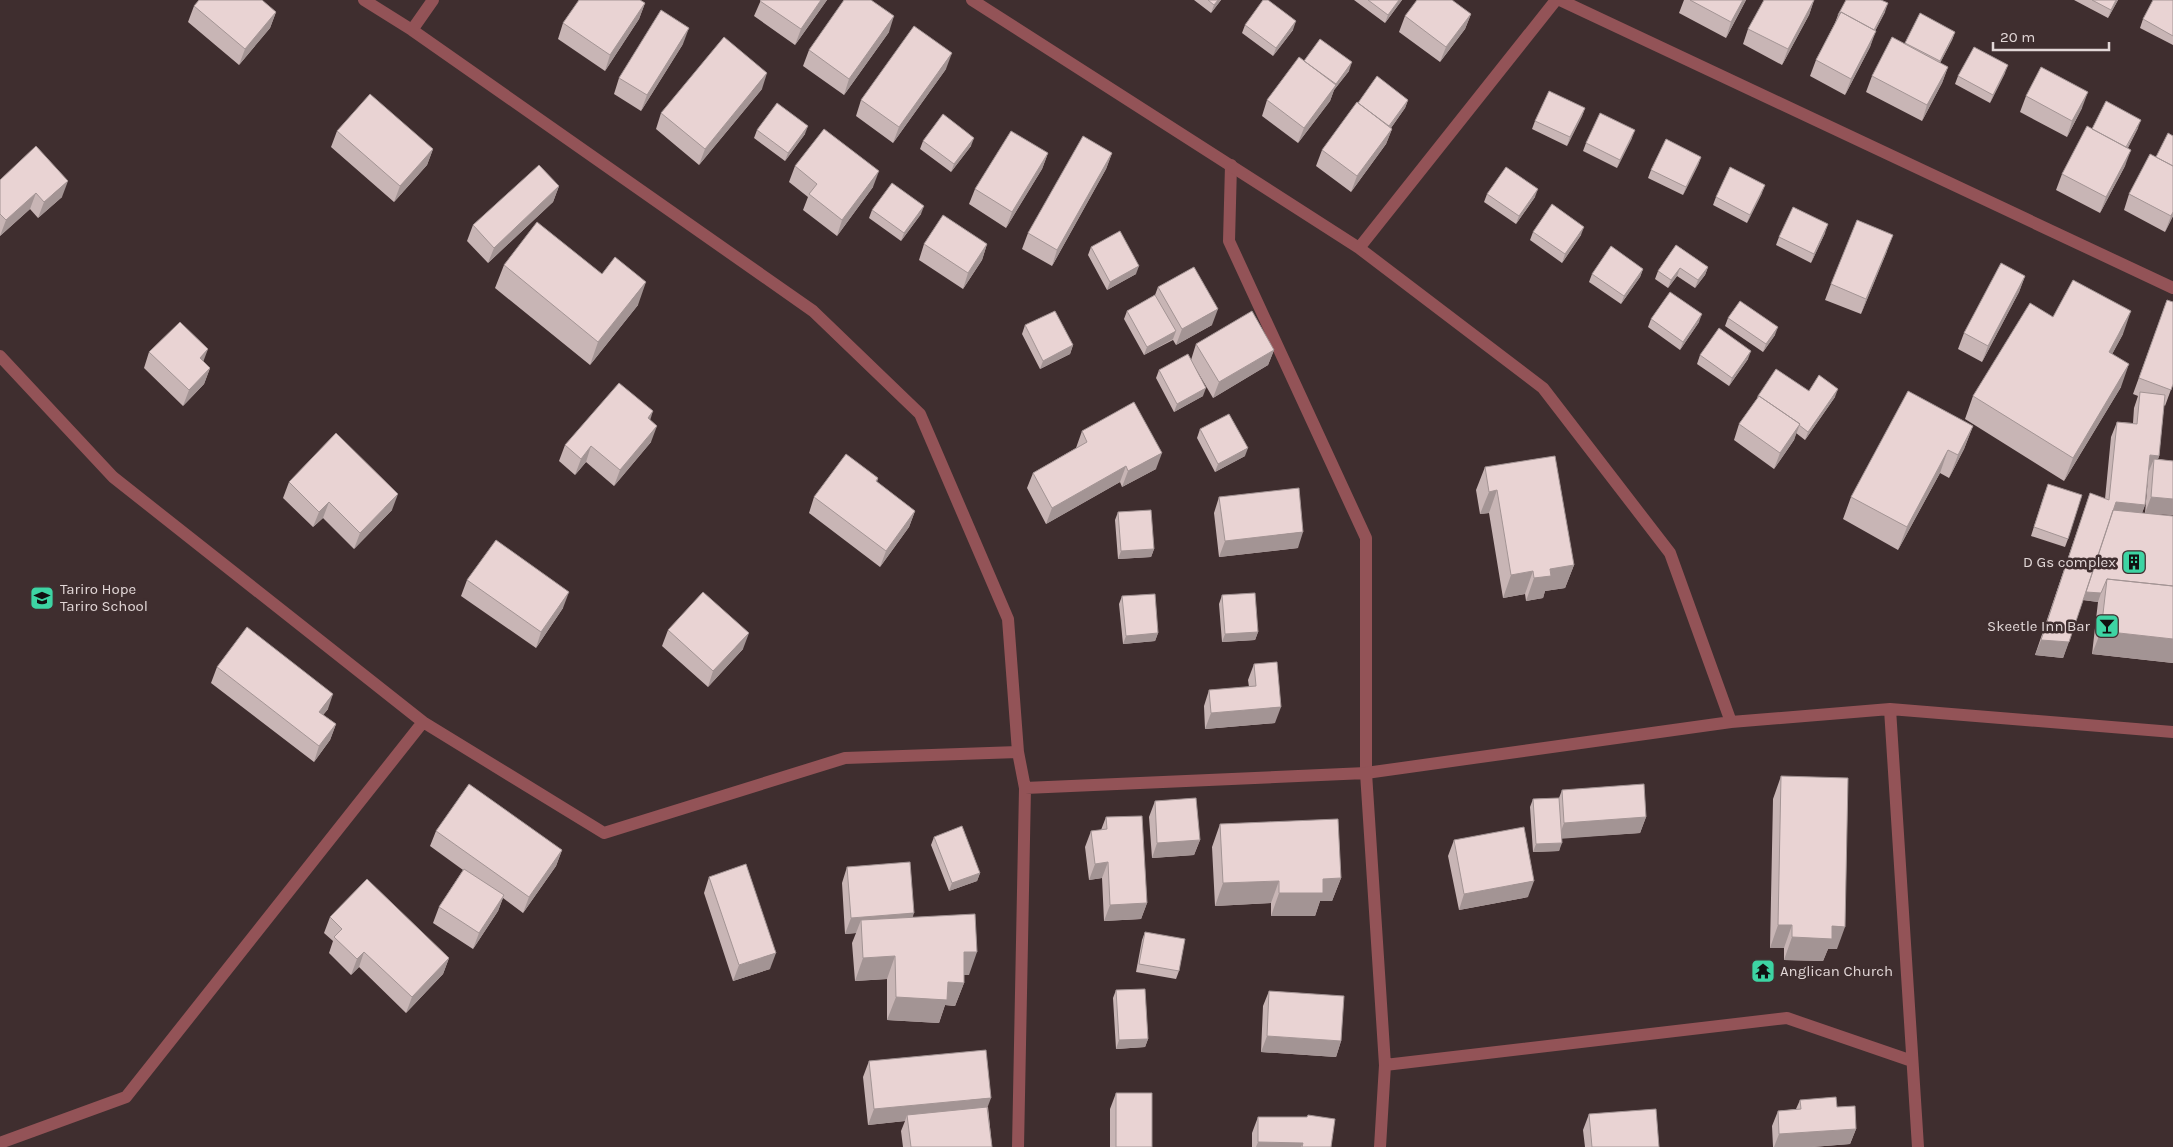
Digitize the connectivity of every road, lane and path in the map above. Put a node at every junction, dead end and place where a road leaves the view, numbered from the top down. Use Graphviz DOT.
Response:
graph roads {
  1 [pos="364,0"];
  2 [pos="433,0"];
  3 [pos="972,0"];
  4 [pos="1556,0"];
  5 [pos="1560,0"];
  6 [pos="412,30"];
  7 [pos="1231,165"];
  8 [pos="1359,248"];
  9 [pos="2173,288"];
  10 [pos="0,356"];
  11 [pos="1890,709"];
  12 [pos="423,722"];
  13 [pos="1731,722"];
  14 [pos="2173,732"];
  15 [pos="1018,752"];
  16 [pos="1366,773"];
  17 [pos="1025,788"];
  18 [pos="1912,1061"];
  19 [pos="1385,1065"];
  20 [pos="0,1143"];
  21 [pos="1018,1147"];
  22 [pos="1380,1147"];
  23 [pos="1918,1147"];
  1 -- 6 [label="street"];
  2 -- 6 [label="street"];
  3 -- 7 [label="street"];
  4 -- 8 [label="street"];
  5 -- 9 [label="street"];
  6 -- 15 [label="street"];
  7 -- 8 [label="street"];
  7 -- 16 [label="street"];
  8 -- 13 [label="street"];
  10 -- 12 [label="street"];
  11 -- 13 [label="street"];
  11 -- 14 [label="street"];
  11 -- 18 [label="street"];
  12 -- 15 [label="street"];
  12 -- 20 [label="street"];
  13 -- 16 [label="street"];
  15 -- 17 [label="street"];
  16 -- 17 [label="street"];
  16 -- 19 [label="street"];
  17 -- 21 [label="street"];
  18 -- 19 [label="street"];
  18 -- 23 [label="street"];
  19 -- 22 [label="street"];
}
